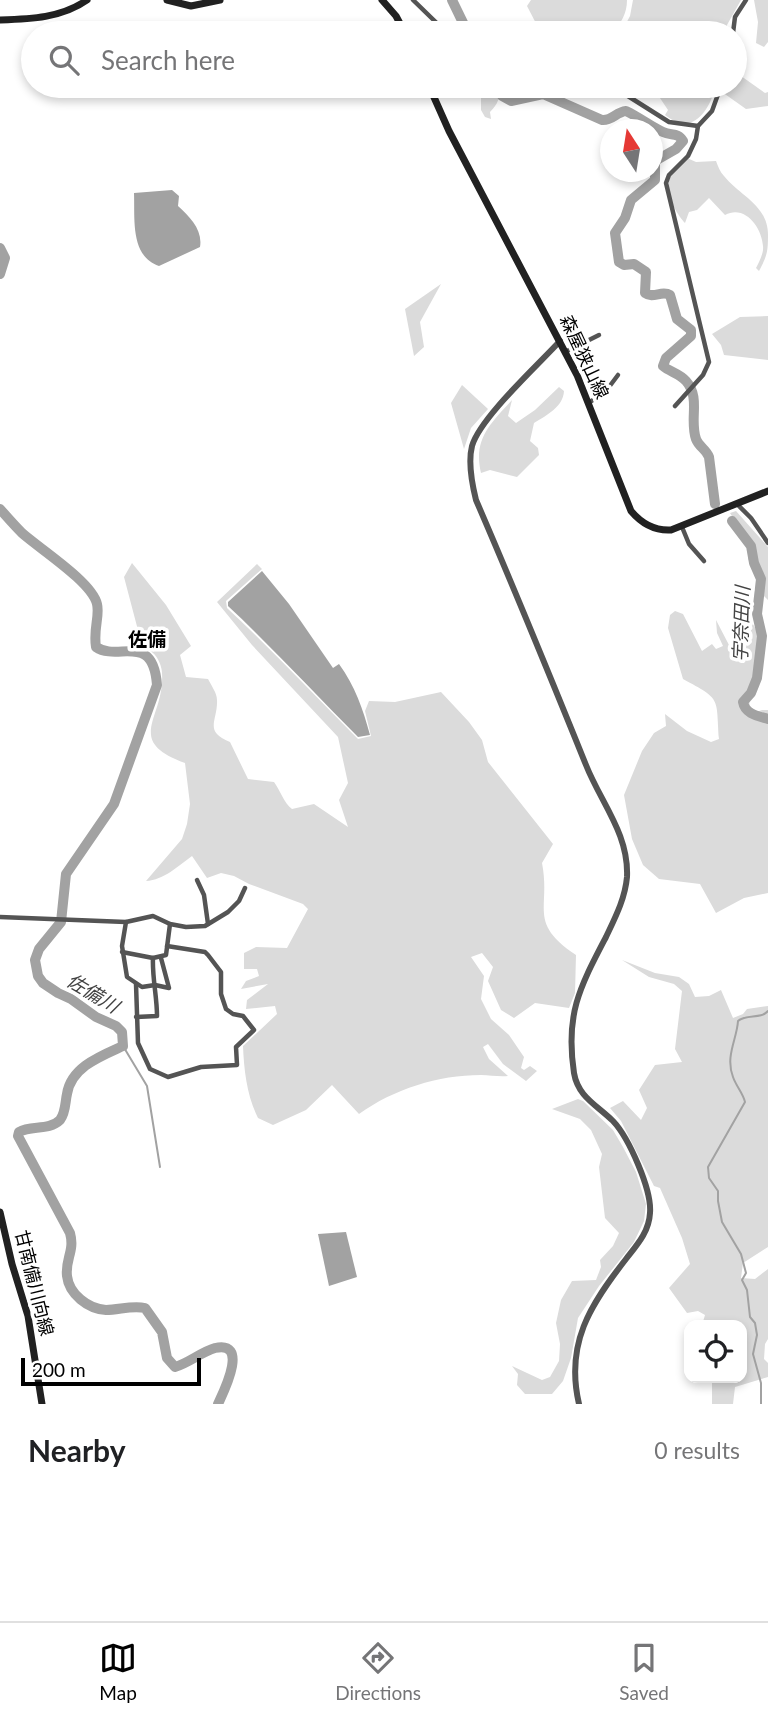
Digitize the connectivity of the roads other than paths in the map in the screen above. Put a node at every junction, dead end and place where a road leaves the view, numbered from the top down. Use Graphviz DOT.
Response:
graph roads {
  1 [pos="87,0"];
  2 [pos="167,0"];
  3 [pos="382,0"];
  4 [pos="413,0"];
  5 [pos="746,0"];
  6 [pos="217,1"];
  7 [pos="0,20"];
  8 [pos="399,21"];
  9 [pos="435,21"];
  10 [pos="735,21"];
  11 [pos="434,98"];
  12 [pos="631,98"];
  13 [pos="717,98"];
  14 [pos="698,126"];
  15 [pos="599,335"];
  16 [pos="560,341"];
  17 [pos="565,352"];
  18 [pos="618,375"];
  19 [pos="589,403"];
  20 [pos="675,406"];
  21 [pos="768,491"];
  22 [pos="737,504"];
  23 [pos="682,527"];
  24 [pos="768,543"];
  25 [pos="704,561"];
  26 [pos="197,880"];
  27 [pos="245,888"];
  28 [pos="0,917"];
  29 [pos="126,922"];
  30 [pos="170,924"];
  31 [pos="208,924"];
  32 [pos="167,946"];
  33 [pos="122,952"];
  34 [pos="153,958"];
  35 [pos="161,958"];
  36 [pos="136,984"];
  37 [pos="155,985"];
  38 [pos="136,1017"];
  39 [pos="0,1212"];
  40 [pos="42,1404"];
  41 [pos="579,1404"];
  1 -- 7 [label="main road"];
  2 -- 6 [label="main road"];
  3 -- 8 [label="main road"];
  4 -- 9 [label="street"];
  5 -- 10 [label="street"];
  11 -- 16 [label="main road, 森屋狭山線"];
  12 -- 14 [label="street"];
  13 -- 14 [label="street"];
  14 -- 20 [label="street"];
  15 -- 17 [label="street"];
  16 -- 17 [label="main road, 森屋狭山線"];
  16 -- 41 [label="street"];
  17 -- 19 [label="main road, 森屋狭山線"];
  18 -- 19 [label="street"];
  19 -- 23 [label="main road, 森屋狭山線"];
  21 -- 22 [label="main road, 森屋狭山線"];
  22 -- 23 [label="main road, 森屋狭山線"];
  22 -- 24 [label="street"];
  23 -- 25 [label="street"];
  26 -- 31 [label="street"];
  27 -- 31 [label="street"];
  28 -- 29 [label="street"];
  29 -- 30 [label="street"];
  29 -- 33 [label="street"];
  30 -- 31 [label="street"];
  30 -- 32 [label="street"];
  32 -- 35 [label="street"];
  32 -- 38 [label="street"];
  33 -- 34 [label="street"];
  33 -- 36 [label="street"];
  34 -- 35 [label="street"];
  34 -- 37 [label="street"];
  35 -- 37 [label="street"];
  36 -- 37 [label="street"];
  36 -- 38 [label="street"];
  37 -- 38 [label="street"];
  39 -- 40 [label="main road, 甘南備川向線"];
}
